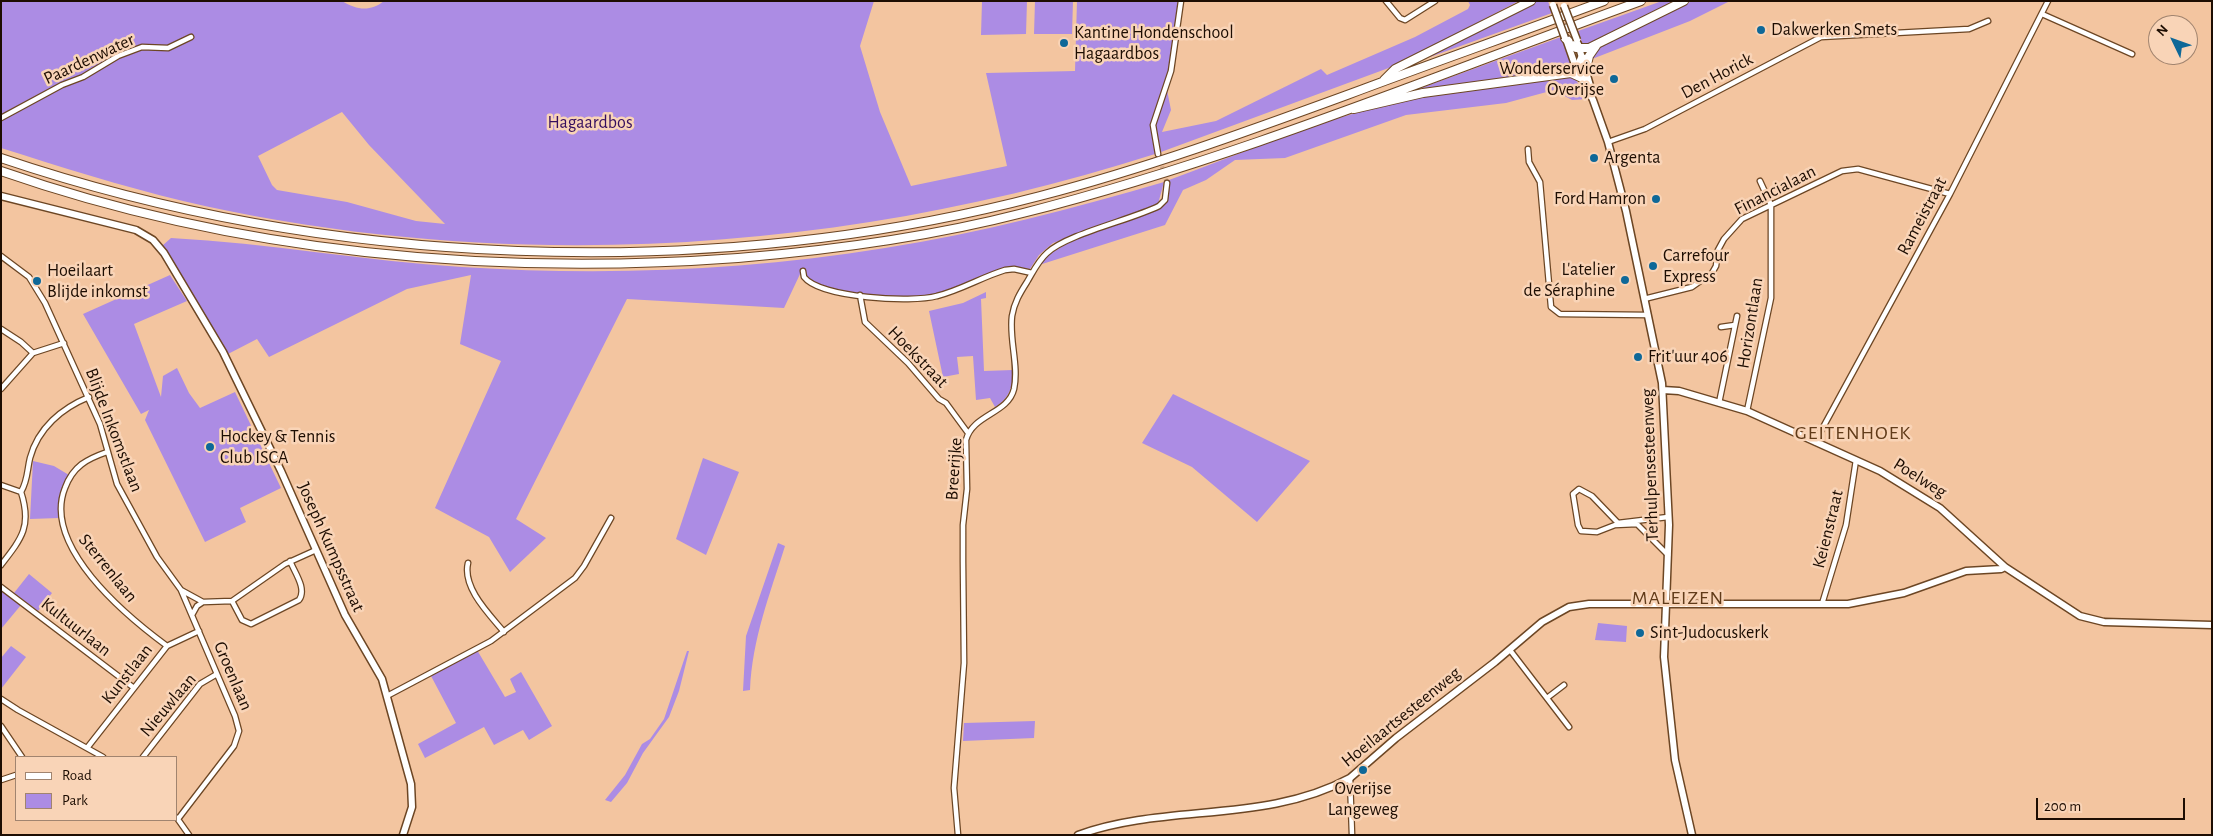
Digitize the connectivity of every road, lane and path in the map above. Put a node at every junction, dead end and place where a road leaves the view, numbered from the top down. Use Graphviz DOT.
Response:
graph roads {
  1 [pos="1181,1"];
  2 [pos="1386,1"];
  3 [pos="1435,1"];
  4 [pos="1531,1"];
  5 [pos="1552,1"];
  6 [pos="1604,1"];
  7 [pos="1641,1"];
  8 [pos="1684,1"];
  9 [pos="2048,1"];
  10 [pos="1562,3"];
  11 [pos="2042,14"];
  12 [pos="1988,21"];
  13 [pos="191,37"];
  14 [pos="1565,38"];
  15 [pos="1598,43"];
  16 [pos="1577,51"];
  17 [pos="2132,54"];
  18 [pos="1578,70"];
  19 [pos="1582,78"];
  20 [pos="1382,82"];
  21 [pos="1593,100"];
  22 [pos="1344,110"];
  23 [pos="1,118"];
  24 [pos="1608,142"];
  25 [pos="1528,149"];
  26 [pos="1158,154"];
  27 [pos="1,158"];
  28 [pos="1,171"];
  29 [pos="1760,181"];
  30 [pos="1167,183"];
  31 [pos="1950,194"];
  32 [pos="1,196"];
  33 [pos="1771,205"];
  34 [pos="1,256"];
  35 [pos="803,271"];
  36 [pos="1032,273"];
  37 [pos="860,295"];
  38 [pos="1644,299"];
  39 [pos="1648,315"];
  40 [pos="1737,316"];
  41 [pos="1735,325"];
  42 [pos="1721,327"];
  43 [pos="1,329"];
  44 [pos="64,344"];
  45 [pos="33,354"];
  46 [pos="1,389"];
  47 [pos="1663,390"];
  48 [pos="89,397"];
  49 [pos="1719,403"];
  50 [pos="1747,412"];
  51 [pos="968,432"];
  52 [pos="1815,442"];
  53 [pos="107,452"];
  54 [pos="1856,460"];
  55 [pos="1,485"];
  56 [pos="21,492"];
  57 [pos="611,518"];
  58 [pos="1668,518"];
  59 [pos="316,550"];
  60 [pos="1668,555"];
  61 [pos="290,561"];
  62 [pos="468,563"];
  63 [pos="1,565"];
  64 [pos="2005,567"];
  65 [pos="1,586"];
  66 [pos="181,590"];
  67 [pos="232,601"];
  68 [pos="203,602"];
  69 [pos="1822,604"];
  70 [pos="1666,605"];
  71 [pos="192,615"];
  72 [pos="2212,625"];
  73 [pos="199,631"];
  74 [pos="504,632"];
  75 [pos="167,646"];
  76 [pos="1510,650"];
  77 [pos="217,674"];
  78 [pos="1564,685"];
  79 [pos="134,688"];
  80 [pos="387,696"];
  81 [pos="1547,698"];
  82 [pos="1,699"];
  83 [pos="1,726"];
  84 [pos="1569,727"];
  85 [pos="87,748"];
  86 [pos="21,756"];
  87 [pos="101,756"];
  88 [pos="144,756"];
  89 [pos="15,775"];
  90 [pos="1350,778"];
  91 [pos="1,780"];
  92 [pos="178,817"];
  93 [pos="178,819"];
  94 [pos="189,835"];
  95 [pos="403,835"];
  96 [pos="958,835"];
  97 [pos="1078,835"];
  98 [pos="1352,835"];
  99 [pos="1692,835"];
  1 -- 26 [label="street"];
  2 -- 3 [label="street"];
  4 -- 20 [label="highway"];
  5 -- 14 [label="street, bridge"];
  6 -- 20 [label="highway"];
  7 -- 22 [label="highway"];
  8 -- 15 [label="highway"];
  9 -- 11 [label="street, Rameistraat"];
  10 -- 16 [label="street, Terhulpensesteenweg, bridge"];
  11 -- 17 [label="street"];
  11 -- 31 [label="street, Rameistraat"];
  12 -- 24 [label="street, Den Horick"];
  13 -- 23 [label="street, Paardenwater"];
  14 -- 16 [label="highway"];
  15 -- 16 [label="highway"];
  15 -- 18 [label="highway"];
  16 -- 18 [label="highway"];
  16 -- 18 [label="street, Terhulpensesteenweg"];
  18 -- 19 [label="highway"];
  18 -- 21 [label="street, Terhulpensesteenweg"];
  18 -- 22 [label="highway"];
  19 -- 21 [label="street, Terhulpensesteenweg"];
  20 -- 27 [label="highway"];
  21 -- 24 [label="street, Terhulpensesteenweg"];
  22 -- 28 [label="highway"];
  24 -- 38 [label="street, Terhulpensesteenweg"];
  25 -- 39 [label="street"];
  29 -- 33 [label="street, Horizontlaan"];
  30 -- 36 [label="street, Breerijke"];
  31 -- 33 [label="street, Financialaan"];
  31 -- 52 [label="street, Rameistraat"];
  32 -- 59 [label="street, Joseph Kumpsstraat"];
  33 -- 38 [label="street, Financialaan"];
  33 -- 50 [label="street, Horizontlaan"];
  34 -- 44 [label="street, Blijde Inkomstlaan"];
  35 -- 37 [label="street, Hoekstraat"];
  36 -- 37 [label="street, Hoekstraat"];
  36 -- 51 [label="street, Breerijke"];
  37 -- 51 [label="street, Hoekstraat"];
  38 -- 39 [label="street, Terhulpensesteenweg"];
  39 -- 47 [label="street, Terhulpensesteenweg"];
  40 -- 41 [label="street"];
  41 -- 42 [label="street"];
  41 -- 49 [label="street"];
  43 -- 45 [label="street"];
  44 -- 45 [label="street"];
  44 -- 48 [label="street, Blijde Inkomstlaan"];
  45 -- 46 [label="street"];
  47 -- 49 [label="street, Poelweg"];
  47 -- 58 [label="street, Terhulpensesteenweg"];
  48 -- 53 [label="street, Blijde Inkomstlaan"];
  48 -- 56 [label="street"];
  49 -- 50 [label="street, Poelweg"];
  50 -- 52 [label="street, Poelweg"];
  51 -- 96 [label="street, Breerijke"];
  52 -- 54 [label="street, Poelweg"];
  53 -- 66 [label="street, Blijde Inkomstlaan"];
  53 -- 75 [label="street, Sterrenlaan"];
  54 -- 64 [label="street, Poelweg"];
  54 -- 69 [label="street, Keienstraat"];
  55 -- 56 [label="street"];
  56 -- 63 [label="street"];
  57 -- 74 [label="street"];
  58 -- 60 [label="street, Terhulpensesteenweg"];
  58 -- 60 [label="street"];
  59 -- 61 [label="street"];
  59 -- 80 [label="street, Joseph Kumpsstraat"];
  60 -- 70 [label="street, Terhulpensesteenweg"];
  61 -- 67 [label="street"];
  61 -- 67 [label="street"];
  62 -- 74 [label="street"];
  64 -- 69 [label="street, Hoeilaartsesteenweg"];
  64 -- 72 [label="street, Poelweg"];
  65 -- 79 [label="street, Kultuurlaan"];
  66 -- 68 [label="street, Blijde Inkomstlaan"];
  66 -- 71 [label="street, Groenlaan"];
  67 -- 68 [label="street"];
  68 -- 71 [label="street"];
  69 -- 70 [label="street, Hoeilaartsesteenweg"];
  70 -- 76 [label="street, Hoeilaartsesteenweg"];
  70 -- 99 [label="street, Terhulpensesteenweg"];
  71 -- 73 [label="street, Groenlaan"];
  73 -- 75 [label="street, Kunstlaan"];
  73 -- 77 [label="street, Groenlaan"];
  74 -- 80 [label="street"];
  75 -- 79 [label="street, Kunstlaan"];
  76 -- 81 [label="street"];
  76 -- 90 [label="street, Hoeilaartsesteenweg"];
  77 -- 88 [label="street, Nieuwlaan"];
  77 -- 92 [label="street, Groenlaan"];
  78 -- 81 [label="street"];
  79 -- 85 [label="street, Kunstlaan"];
  80 -- 95 [label="street, Joseph Kumpsstraat"];
  81 -- 84 [label="street"];
  82 -- 85 [label="street"];
  83 -- 86 [label="street"];
  85 -- 87 [label="street"];
  89 -- 91 [label="street"];
  90 -- 97 [label="street, Hoeilaartsesteenweg"];
  90 -- 98 [label="street"];
  93 -- 94 [label="street"];
}
